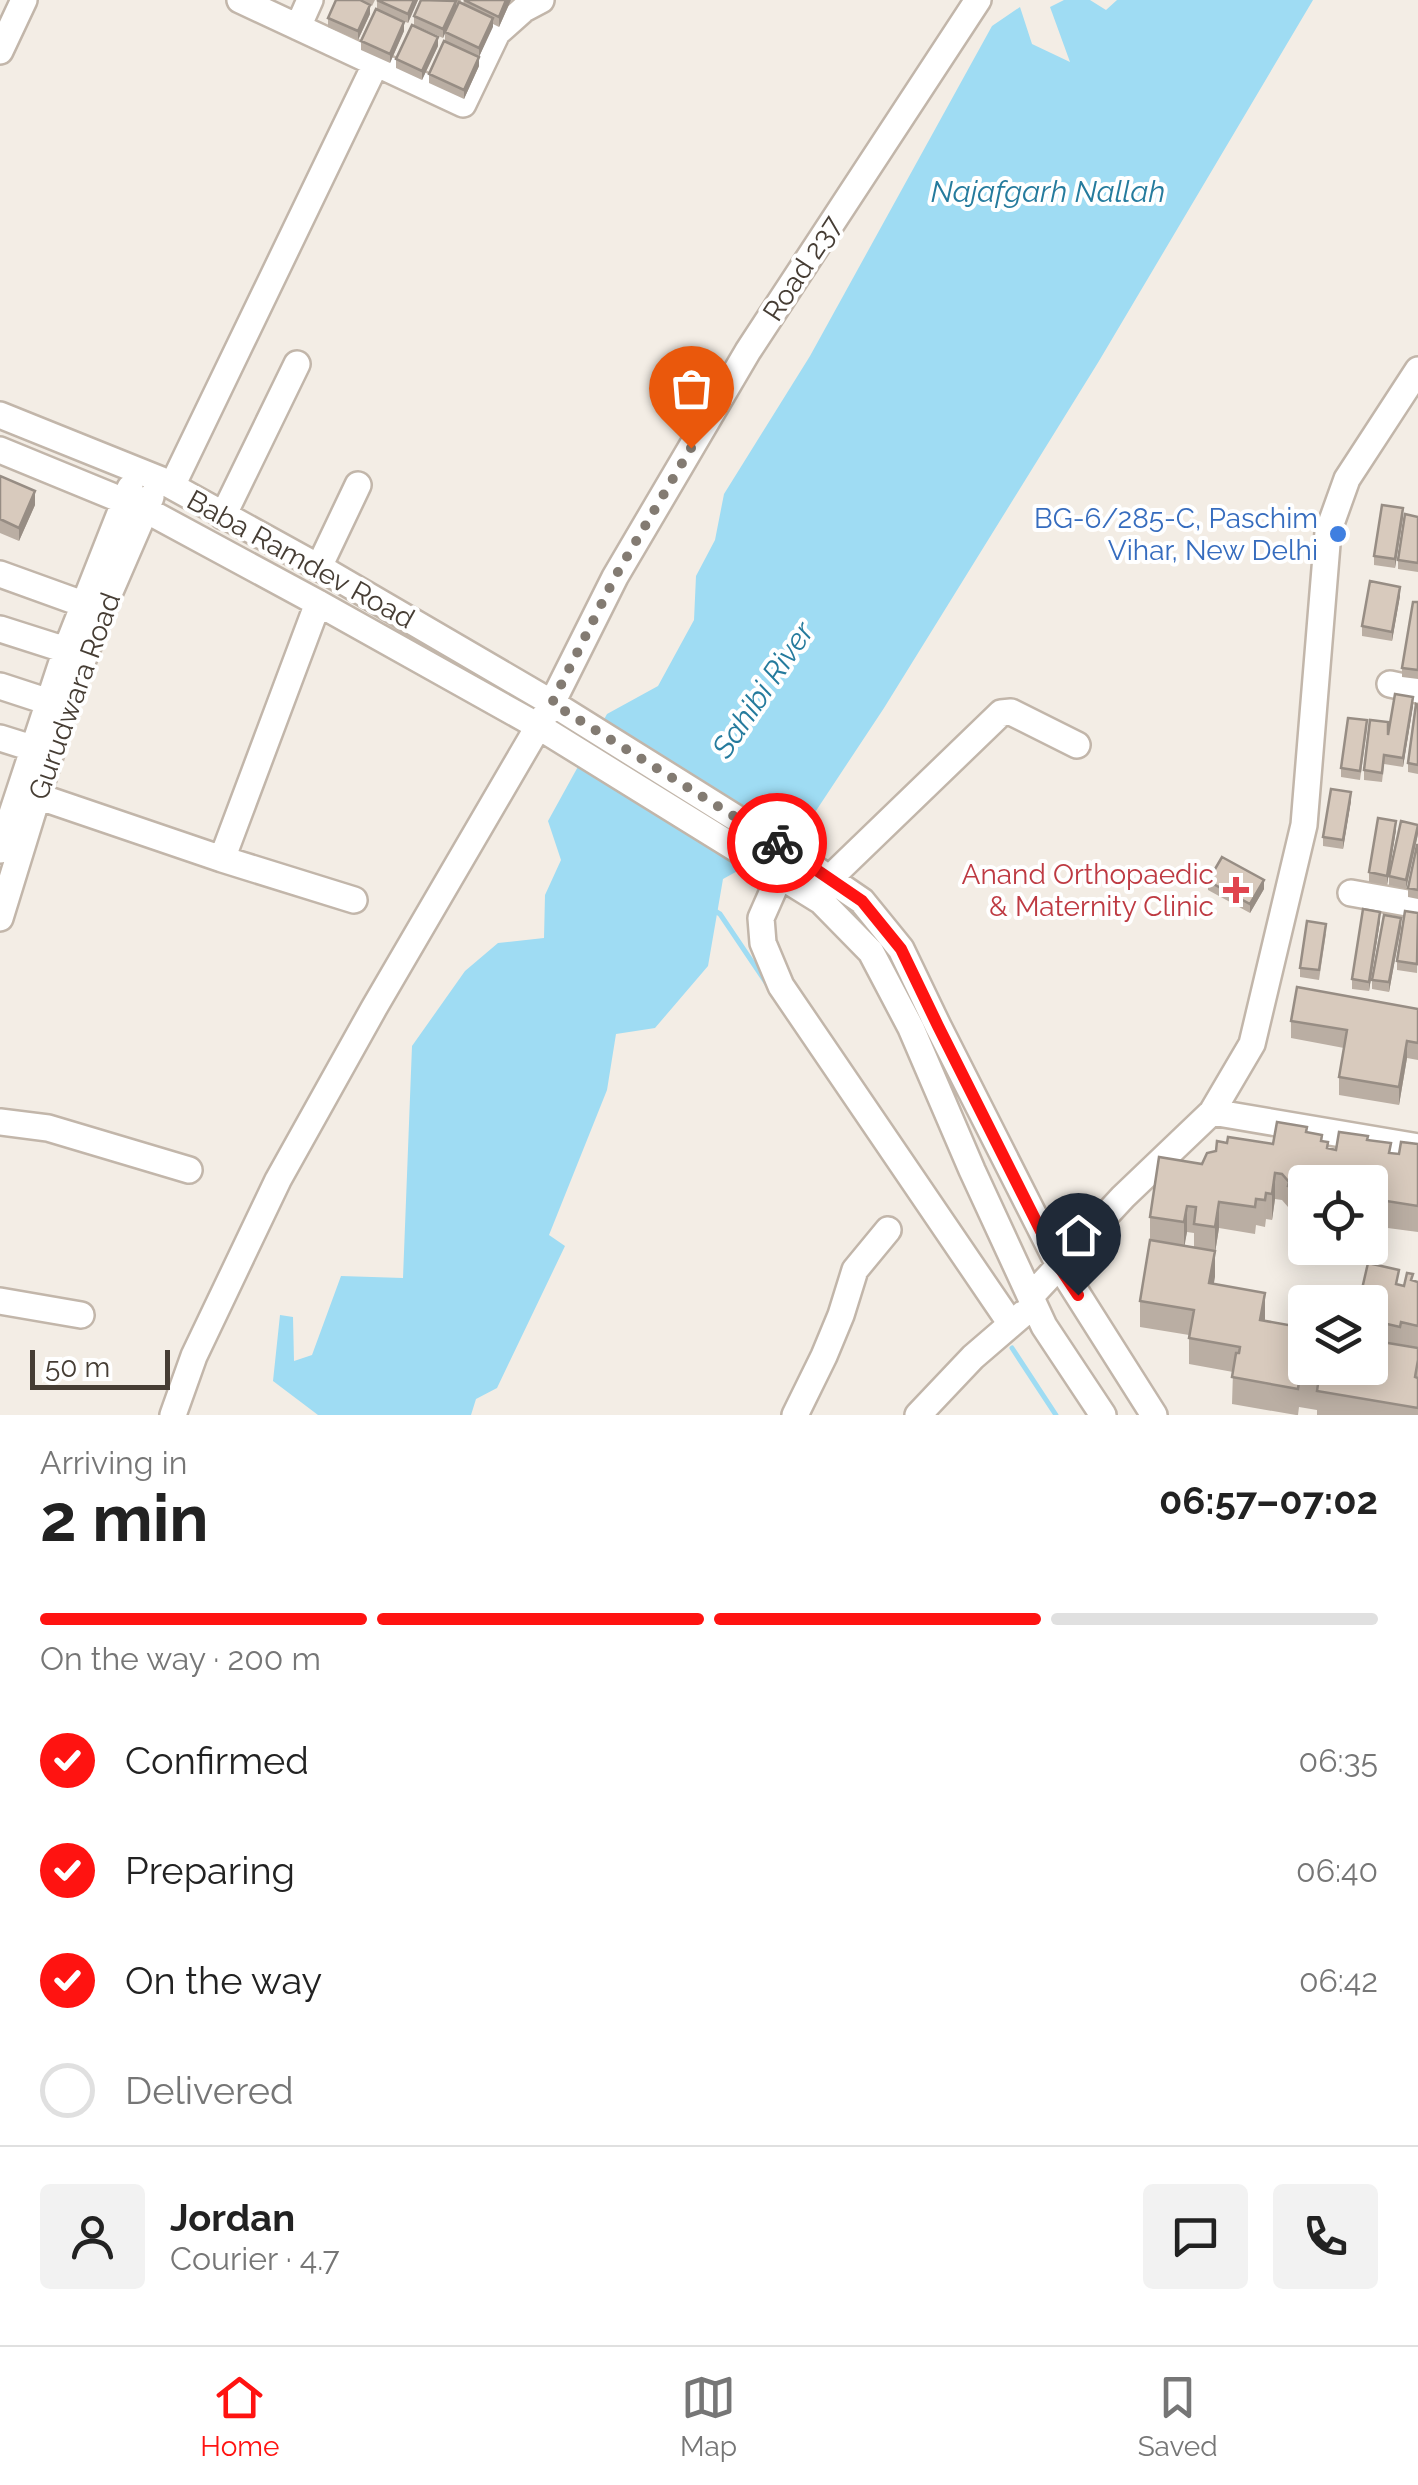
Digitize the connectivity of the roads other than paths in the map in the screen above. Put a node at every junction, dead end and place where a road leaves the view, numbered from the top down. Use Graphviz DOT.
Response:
graph roads {
  1 [pos="240,0"];
  2 [pos="310,0"];
  3 [pos="542,0"];
  4 [pos="978,0"];
  5 [pos="12,13"];
  6 [pos="298,27"];
  7 [pos="0,51"];
  8 [pos="376,63"];
  9 [pos="297,364"];
  10 [pos="1418,370"];
  11 [pos="0,415"];
  12 [pos="0,450"];
  13 [pos="156,478"];
  14 [pos="358,486"];
  15 [pos="135,506"];
  16 [pos="223,516"];
  17 [pos="319,567"];
  18 [pos="0,574"];
  19 [pos="318,603"];
  20 [pos="84,604"];
  21 [pos="0,629"];
  22 [pos="66,650"];
  23 [pos="1390,684"];
  24 [pos="0,686"];
  25 [pos="1418,690"];
  26 [pos="48,702"];
  27 [pos="552,703"];
  28 [pos="538,726"];
  29 [pos="0,738"];
  30 [pos="584,738"];
  31 [pos="1077,745"];
  32 [pos="32,748"];
  33 [pos="17,801"];
  34 [pos="0,850"];
  35 [pos="222,859"];
  36 [pos="784,866"];
  37 [pos="829,878"];
  38 [pos="5,886"];
  39 [pos="1351,894"];
  40 [pos="354,900"];
  41 [pos="1418,905"];
  42 [pos="0,918"];
  43 [pos="1212,1112"];
  44 [pos="0,1122"];
  45 [pos="1418,1148"];
  46 [pos="190,1170"];
  47 [pos="888,1230"];
  48 [pos="1058,1265"];
  49 [pos="1032,1300"];
  50 [pos="0,1301"];
  51 [pos="80,1315"];
  52 [pos="1012,1324"];
  53 [pos="173,1415"];
  54 [pos="795,1415"];
  55 [pos="918,1415"];
  56 [pos="1103,1415"];
  57 [pos="1154,1415"];
  1 -- 6 [label="street"];
  2 -- 6 [label="street"];
  3 -- 8 [label="street"];
  4 -- 27 [label="street, Road 237"];
  5 -- 7 [label="street"];
  6 -- 8 [label="street"];
  8 -- 13 [label="street, Gurudwara Road"];
  9 -- 16 [label="street"];
  10 -- 43 [label="street"];
  11 -- 13 [label="street, Baba Ramdev Road"];
  12 -- 15 [label="street"];
  13 -- 15 [label="street, Gurudwara Road"];
  13 -- 16 [label="street, Baba Ramdev Road"];
  14 -- 17 [label="street"];
  15 -- 19 [label="street"];
  15 -- 20 [label="street, Gurudwara Road"];
  15 -- 33 [label="street, Gurudwara Road"];
  16 -- 17 [label="street, Baba Ramdev Road"];
  17 -- 27 [label="street, Baba Ramdev Road"];
  18 -- 20 [label="street"];
  19 -- 28 [label="street"];
  19 -- 35 [label="street"];
  20 -- 22 [label="street, Gurudwara Road"];
  21 -- 22 [label="street"];
  22 -- 26 [label="street, Gurudwara Road"];
  23 -- 25 [label="street"];
  24 -- 26 [label="street"];
  26 -- 32 [label="street, Gurudwara Road"];
  27 -- 28 [label="street, Road 237"];
  27 -- 30 [label="street, Baba Ramdev Road"];
  28 -- 30 [label="street"];
  28 -- 53 [label="street, Road 237"];
  29 -- 32 [label="street"];
  30 -- 36 [label="street"];
  31 -- 37 [label="street"];
  32 -- 33 [label="street, Gurudwara Road"];
  33 -- 34 [label="street, Gurudwara Road"];
  33 -- 35 [label="street"];
  33 -- 38 [label="street, Gurudwara Road"];
  35 -- 40 [label="street"];
  36 -- 37 [label="street"];
  36 -- 49 [label="street"];
  36 -- 52 [label="street"];
  37 -- 48 [label="street"];
  38 -- 42 [label="street, Gurudwara Road"];
  39 -- 41 [label="street"];
  43 -- 45 [label="street"];
  43 -- 48 [label="street"];
  44 -- 46 [label="street"];
  47 -- 54 [label="street"];
  48 -- 49 [label="street"];
  48 -- 57 [label="street"];
  49 -- 52 [label="street"];
  49 -- 56 [label="street"];
  50 -- 51 [label="street"];
  52 -- 55 [label="street"];
}
